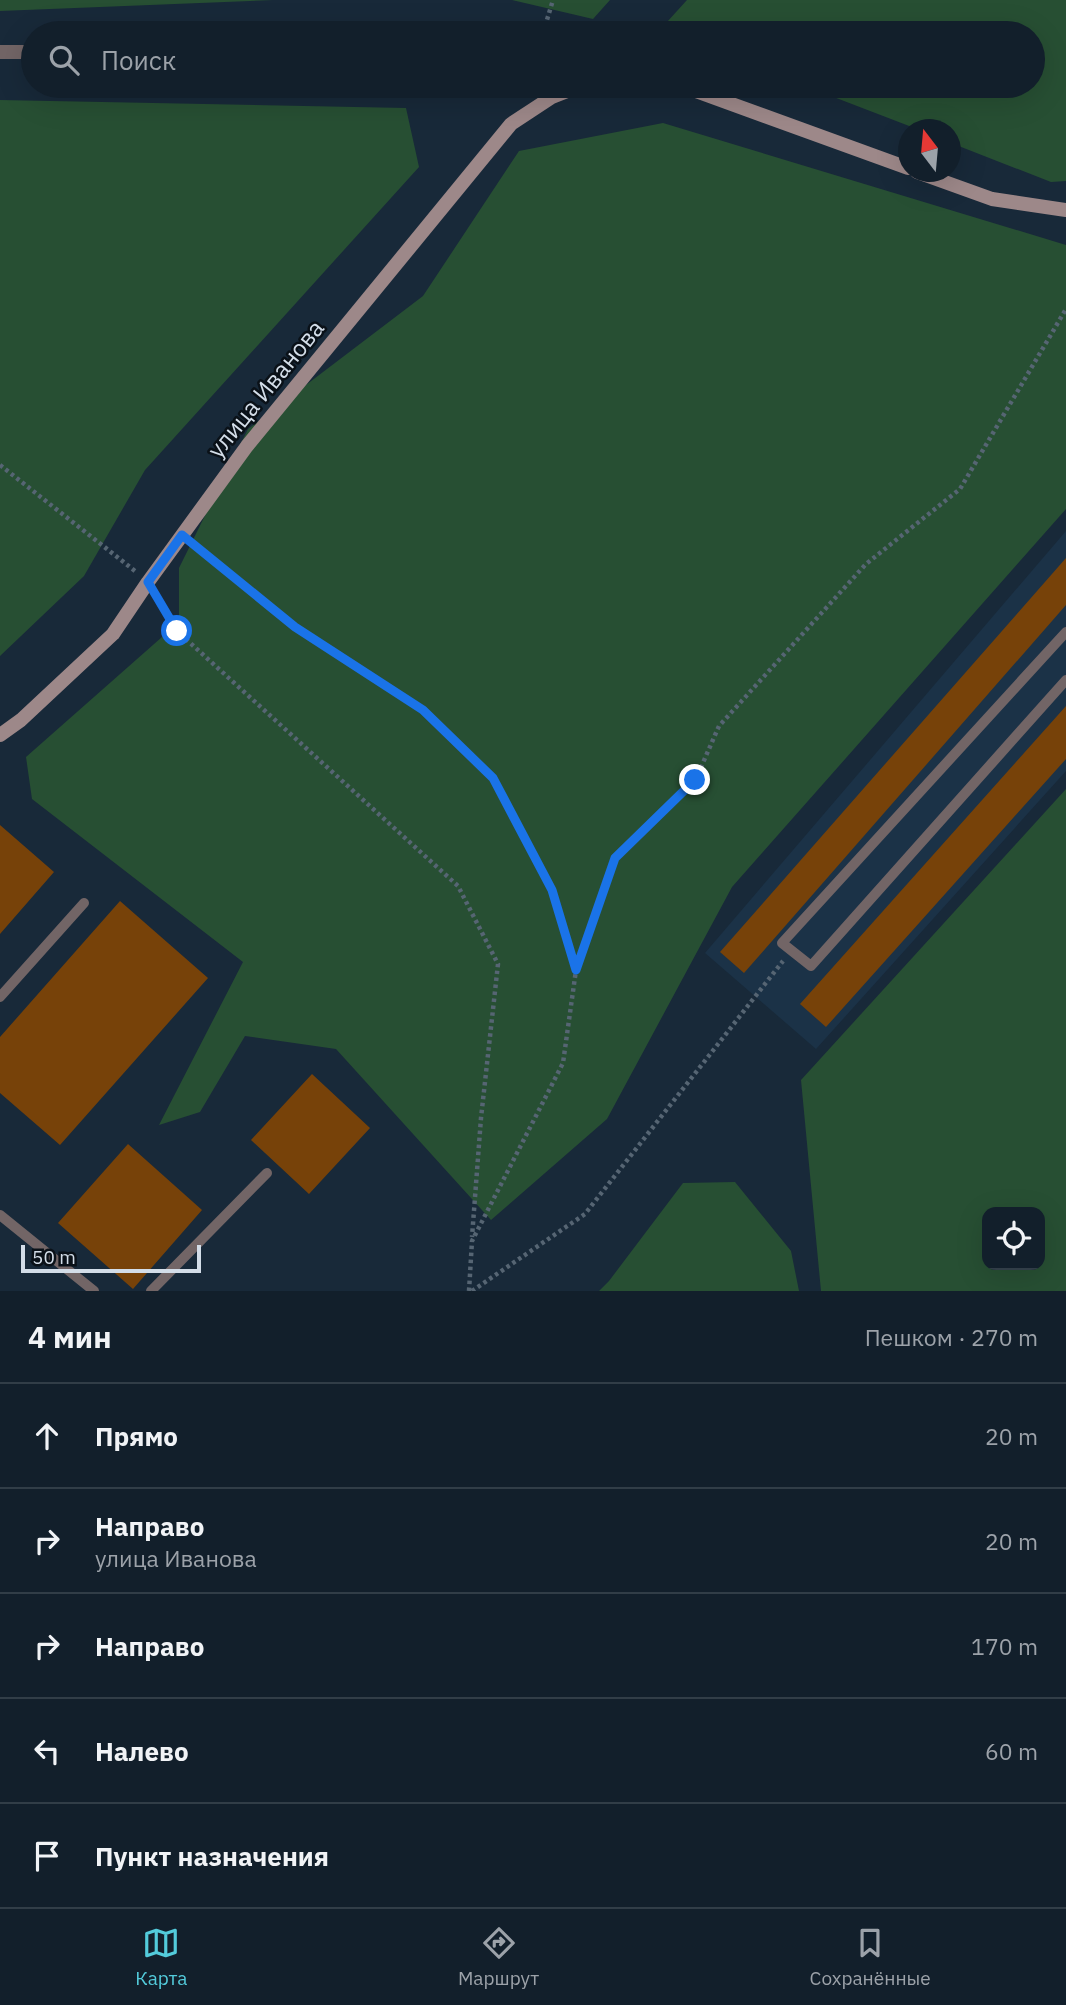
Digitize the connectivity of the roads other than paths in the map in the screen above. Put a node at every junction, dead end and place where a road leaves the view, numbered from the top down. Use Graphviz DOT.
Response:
graph roads {
  1 [pos="0,52"];
  2 [pos="21,52"];
  3 [pos="550,98"];
  4 [pos="715,98"];
  5 [pos="898,164"];
  6 [pos="945,182"];
  7 [pos="1066,210"];
  8 [pos="1066,632"];
  9 [pos="1066,680"];
  10 [pos="0,735"];
  11 [pos="84,903"];
  12 [pos="0,997"];
  13 [pos="267,1172"];
  14 [pos="0,1215"];
  15 [pos="94,1291"];
  16 [pos="151,1291"];
  1 -- 2 [label="street"];
  3 -- 10 [label="main road, улица Иванова"];
  4 -- 5 [label="main road"];
  6 -- 7 [label="main road"];
  8 -- 9 [label="lane"];
  11 -- 12 [label="lane"];
  13 -- 16 [label="lane"];
  14 -- 15 [label="lane"];
}
